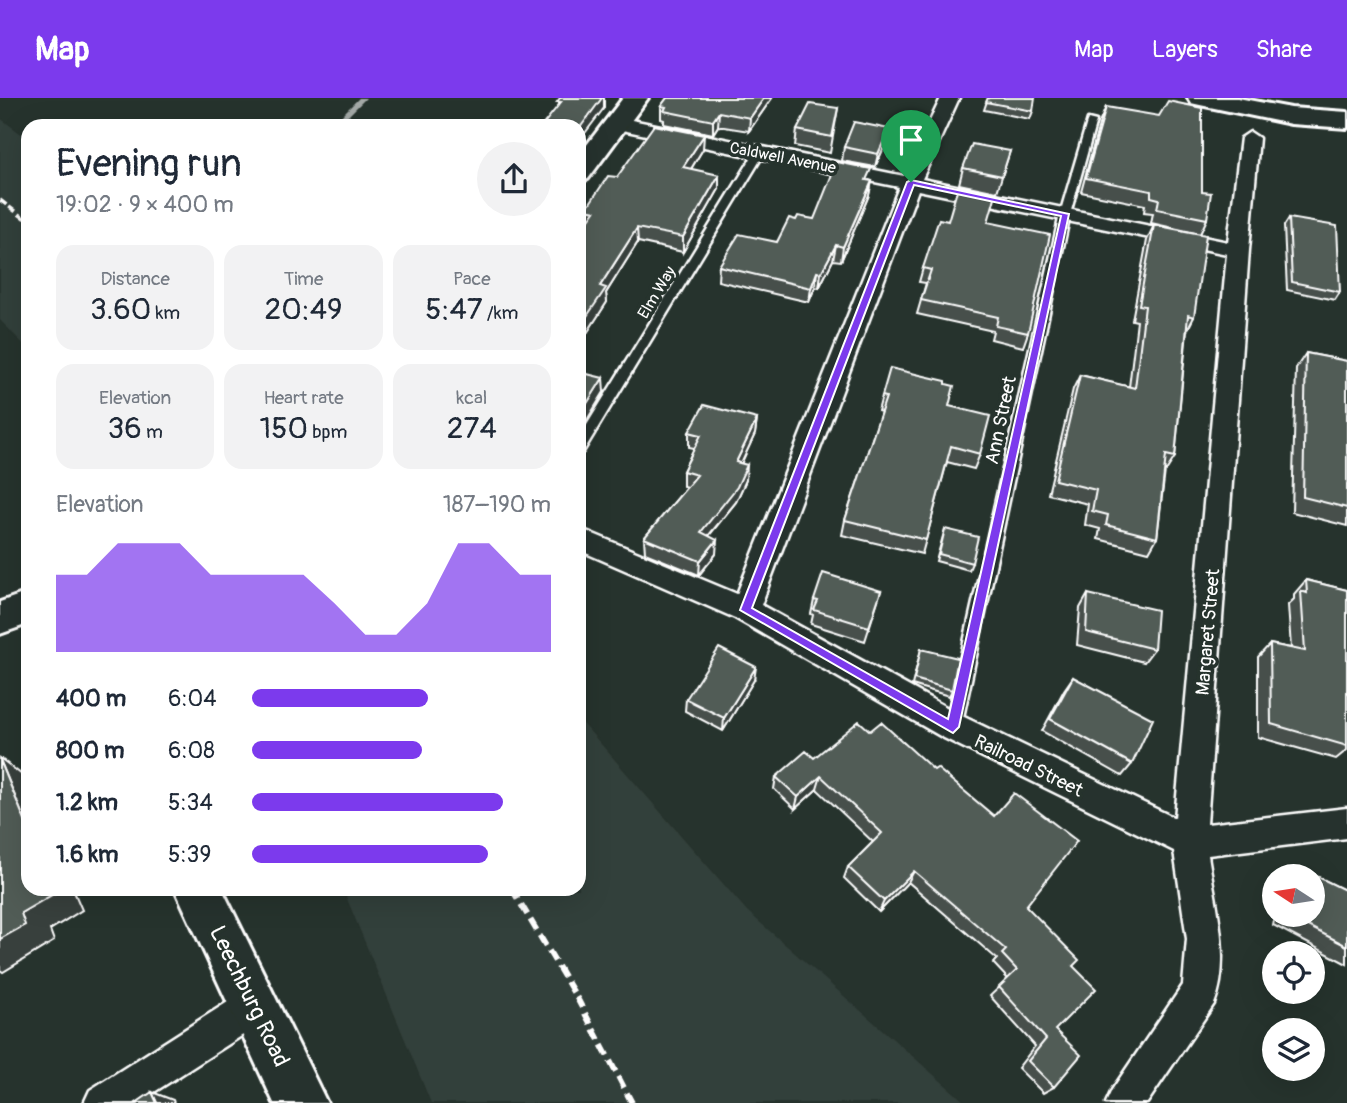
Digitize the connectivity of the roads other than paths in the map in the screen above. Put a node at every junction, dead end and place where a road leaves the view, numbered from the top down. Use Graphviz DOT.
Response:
graph roads {
  1 [pos="636,98"];
  2 [pos="950,98"];
  3 [pos="1200,98"];
  4 [pos="1347,120"];
  5 [pos="1091,121"];
  6 [pos="617,123"];
  7 [pos="1250,138"];
  8 [pos="760,152"];
  9 [pos="586,164"];
  10 [pos="911,182"];
  11 [pos="1065,214"];
  12 [pos="1238,250"];
  13 [pos="586,438"];
  14 [pos="586,541"];
  15 [pos="21,610"];
  16 [pos="745,610"];
  17 [pos="0,618"];
  18 [pos="953,727"];
  19 [pos="1347,823"];
  20 [pos="1189,842"];
  21 [pos="201,896"];
  22 [pos="256,1006"];
  23 [pos="103,1103"];
  24 [pos="302,1103"];
  25 [pos="1125,1103"];
  1 -- 6 [label="street"];
  2 -- 10 [label="street"];
  3 -- 4 [label="street"];
  5 -- 11 [label="lane, Ann Street"];
  6 -- 8 [label="street, Caldwell Avenue"];
  6 -- 9 [label="street"];
  7 -- 12 [label="street, Margaret Street"];
  8 -- 10 [label="street, Caldwell Avenue"];
  8 -- 13 [label="lane, Elm Way"];
  10 -- 11 [label="street, Caldwell Avenue"];
  10 -- 16 [label="street"];
  11 -- 12 [label="street, Caldwell Avenue"];
  11 -- 18 [label="lane, Ann Street"];
  12 -- 20 [label="street, Margaret Street"];
  14 -- 16 [label="street, Railroad Street"];
  15 -- 17 [label="street"];
  16 -- 18 [label="street, Railroad Street"];
  18 -- 20 [label="street, Railroad Street"];
  19 -- 20 [label="street"];
  20 -- 25 [label="street, Margaret Street"];
  21 -- 22 [label="street, Leechburg Road"];
  22 -- 23 [label="street"];
  22 -- 24 [label="street, Leechburg Road"];
}
